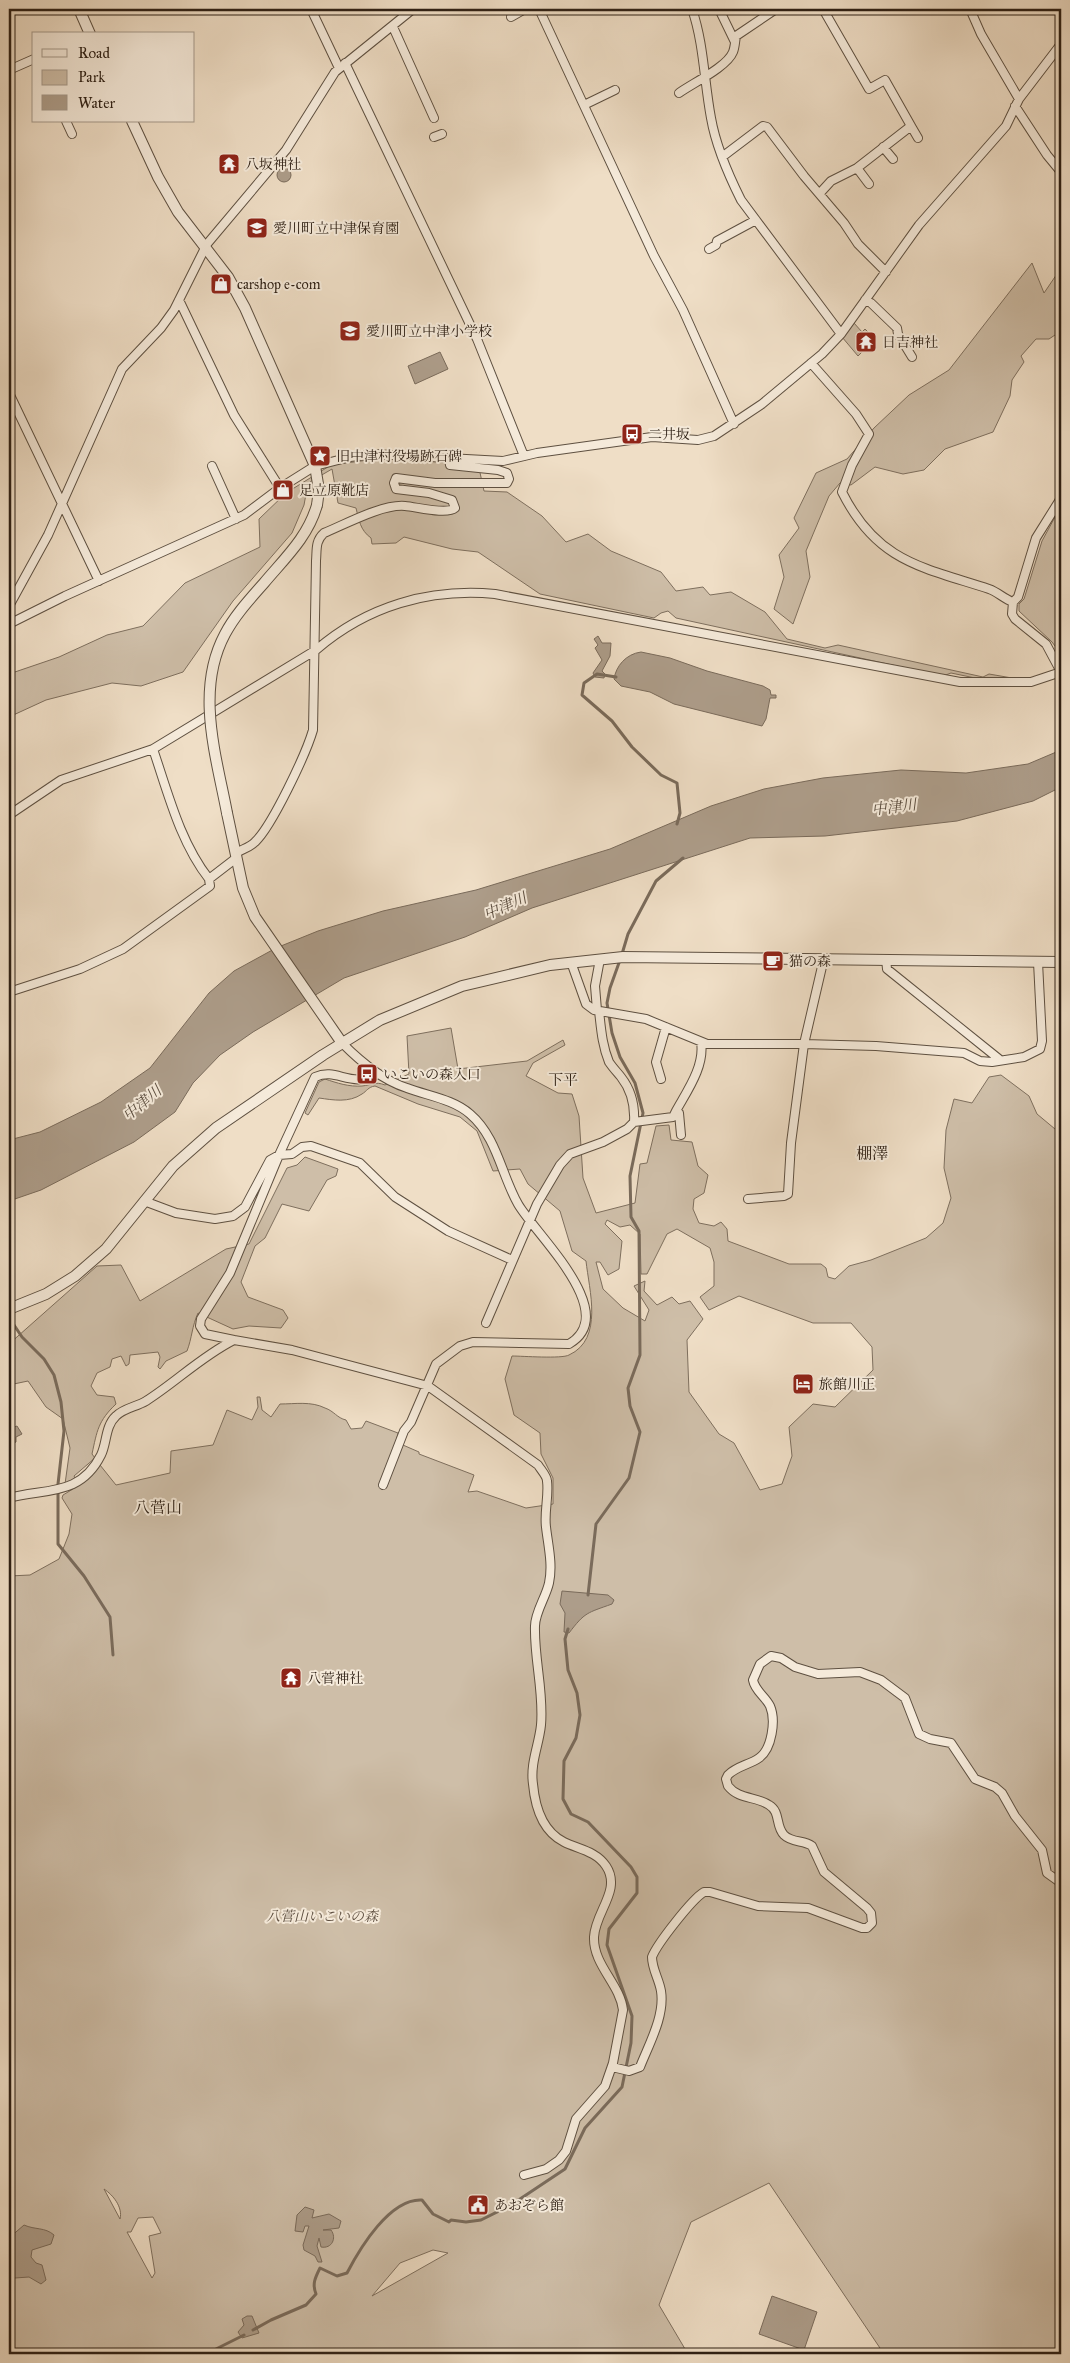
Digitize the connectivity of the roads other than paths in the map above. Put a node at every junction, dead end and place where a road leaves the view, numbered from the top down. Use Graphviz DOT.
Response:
graph roads {
  1 [pos="79,9"];
  2 [pos="311,9"];
  3 [pos="413,9"];
  4 [pos="524,9"];
  5 [pos="539,9"];
  6 [pos="692,9"];
  7 [pos="719,9"];
  8 [pos="776,9"];
  9 [pos="822,9"];
  10 [pos="970,9"];
  11 [pos="511,17"];
  12 [pos="393,27"];
  13 [pos="89,32"];
  14 [pos="735,42"];
  15 [pos="1061,44"];
  16 [pos="32,60"];
  17 [pos="342,66"];
  18 [pos="9,70"];
  19 [pos="706,78"];
  20 [pos="615,90"];
  21 [pos="679,93"];
  22 [pos="1017,103"];
  23 [pos="584,105"];
  24 [pos="434,118"];
  25 [pos="66,122"];
  26 [pos="132,122"];
  27 [pos="911,126"];
  28 [pos="72,134"];
  29 [pos="918,138"];
  30 [pos="884,147"];
  31 [pos="722,157"];
  32 [pos="893,159"];
  33 [pos="857,168"];
  34 [pos="1061,172"];
  35 [pos="869,184"];
  36 [pos="820,193"];
  37 [pos="756,220"];
  38 [pos="206,249"];
  39 [pos="709,249"];
  40 [pos="886,272"];
  41 [pos="179,300"];
  42 [pos="865,300"];
  43 [pos="840,334"];
  44 [pos="912,357"];
  45 [pos="811,363"];
  46 [pos="9,393"];
  47 [pos="734,424"];
  48 [pos="524,456"];
  49 [pos="449,458"];
  50 [pos="315,466"];
  51 [pos="212,472"];
  52 [pos="280,488"];
  53 [pos="1061,498"];
  54 [pos="62,502"];
  55 [pos="236,519"];
  56 [pos="99,581"];
  57 [pos="1013,602"];
  58 [pos="9,606"];
  59 [pos="9,624"];
  60 [pos="316,650"];
  61 [pos="1061,672"];
  62 [pos="153,749"];
  63 [pos="9,815"];
  64 [pos="236,859"];
  65 [pos="209,879"];
  66 [pos="824,958"];
  67 [pos="601,959"];
  68 [pos="886,959"];
  69 [pos="571,962"];
  70 [pos="1038,962"];
  71 [pos="1061,962"];
  72 [pos="9,992"];
  73 [pos="599,1011"];
  74 [pos="666,1027"];
  75 [pos="700,1042"];
  76 [pos="342,1043"];
  77 [pos="804,1044"];
  78 [pos="999,1060"];
  79 [pos="378,1074"];
  80 [pos="661,1079"];
  81 [pos="676,1111"];
  82 [pos="636,1122"];
  83 [pos="681,1135"];
  84 [pos="279,1155"];
  85 [pos="748,1199"];
  86 [pos="144,1200"];
  87 [pos="530,1223"];
  88 [pos="512,1260"];
  89 [pos="9,1308"];
  90 [pos="486,1323"];
  91 [pos="234,1340"];
  92 [pos="428,1386"];
  93 [pos="384,1485"];
  94 [pos="9,1498"];
  95 [pos="1061,1883"];
  96 [pos="615,2068"];
  97 [pos="524,2175"];
  1 -- 13 [label="street"];
  2 -- 17 [label="street"];
  3 -- 12 [label="street"];
  4 -- 11 [label="street"];
  5 -- 23 [label="street"];
  6 -- 19 [label="street"];
  7 -- 14 [label="street"];
  8 -- 14 [label="street"];
  9 -- 27 [label="street"];
  10 -- 22 [label="street"];
  12 -- 17 [label="street"];
  12 -- 24 [label="street"];
  14 -- 19 [label="street"];
  15 -- 22 [label="street"];
  16 -- 18 [label="street"];
  17 -- 38 [label="street"];
  17 -- 48 [label="street"];
  19 -- 21 [label="street"];
  19 -- 31 [label="street"];
  20 -- 23 [label="street"];
  22 -- 34 [label="street"];
  22 -- 40 [label="street"];
  23 -- 47 [label="street"];
  25 -- 28 [label="street"];
  26 -- 38 [label="street"];
  27 -- 29 [label="street"];
  27 -- 30 [label="street"];
  30 -- 32 [label="street"];
  30 -- 33 [label="street"];
  31 -- 36 [label="street"];
  31 -- 37 [label="street"];
  33 -- 35 [label="street"];
  33 -- 36 [label="street"];
  36 -- 40 [label="street"];
  37 -- 39 [label="street"];
  37 -- 43 [label="street"];
  38 -- 41 [label="street"];
  38 -- 50 [label="street"];
  40 -- 42 [label="street"];
  41 -- 52 [label="street"];
  41 -- 54 [label="street"];
  42 -- 43 [label="street"];
  42 -- 44 [label="street"];
  43 -- 45 [label="street"];
  45 -- 47 [label="street"];
  45 -- 57 [label="street"];
  46 -- 54 [label="street"];
  47 -- 48 [label="street"];
  48 -- 49 [label="street"];
  49 -- 50 [label="street"];
  49 -- 60 [label="street"];
  50 -- 52 [label="street"];
  50 -- 64 [label="street, bridge"];
  51 -- 55 [label="street"];
  52 -- 55 [label="street"];
  53 -- 57 [label="street"];
  54 -- 56 [label="street"];
  54 -- 58 [label="street"];
  55 -- 56 [label="street"];
  56 -- 59 [label="street"];
  57 -- 61 [label="street"];
  60 -- 61 [label="street"];
  60 -- 62 [label="street"];
  60 -- 64 [label="street"];
  62 -- 63 [label="street"];
  62 -- 65 [label="street"];
  64 -- 65 [label="street"];
  64 -- 76 [label="street"];
  65 -- 72 [label="street"];
  66 -- 67 [label="street"];
  66 -- 68 [label="street"];
  66 -- 77 [label="street"];
  67 -- 69 [label="street"];
  67 -- 73 [label="street"];
  68 -- 70 [label="street"];
  68 -- 78 [label="street"];
  69 -- 73 [label="street"];
  69 -- 76 [label="street"];
  70 -- 71 [label="street"];
  70 -- 78 [label="street"];
  73 -- 74 [label="street"];
  73 -- 82 [label="street"];
  74 -- 75 [label="street"];
  74 -- 80 [label="street"];
  75 -- 77 [label="street"];
  75 -- 81 [label="street"];
  76 -- 79 [label="street"];
  76 -- 86 [label="street"];
  77 -- 78 [label="street"];
  77 -- 85 [label="street"];
  79 -- 84 [label="street"];
  79 -- 87 [label="street"];
  81 -- 82 [label="street"];
  81 -- 83 [label="street"];
  82 -- 87 [label="street"];
  84 -- 86 [label="street"];
  84 -- 88 [label="street"];
  84 -- 91 [label="street"];
  86 -- 89 [label="street"];
  87 -- 88 [label="street"];
  87 -- 92 [label="street"];
  88 -- 90 [label="street"];
  91 -- 92 [label="street"];
  91 -- 94 [label="street"];
  92 -- 93 [label="street"];
  92 -- 96 [label="street"];
  95 -- 96 [label="street"];
  96 -- 97 [label="street"];
}
